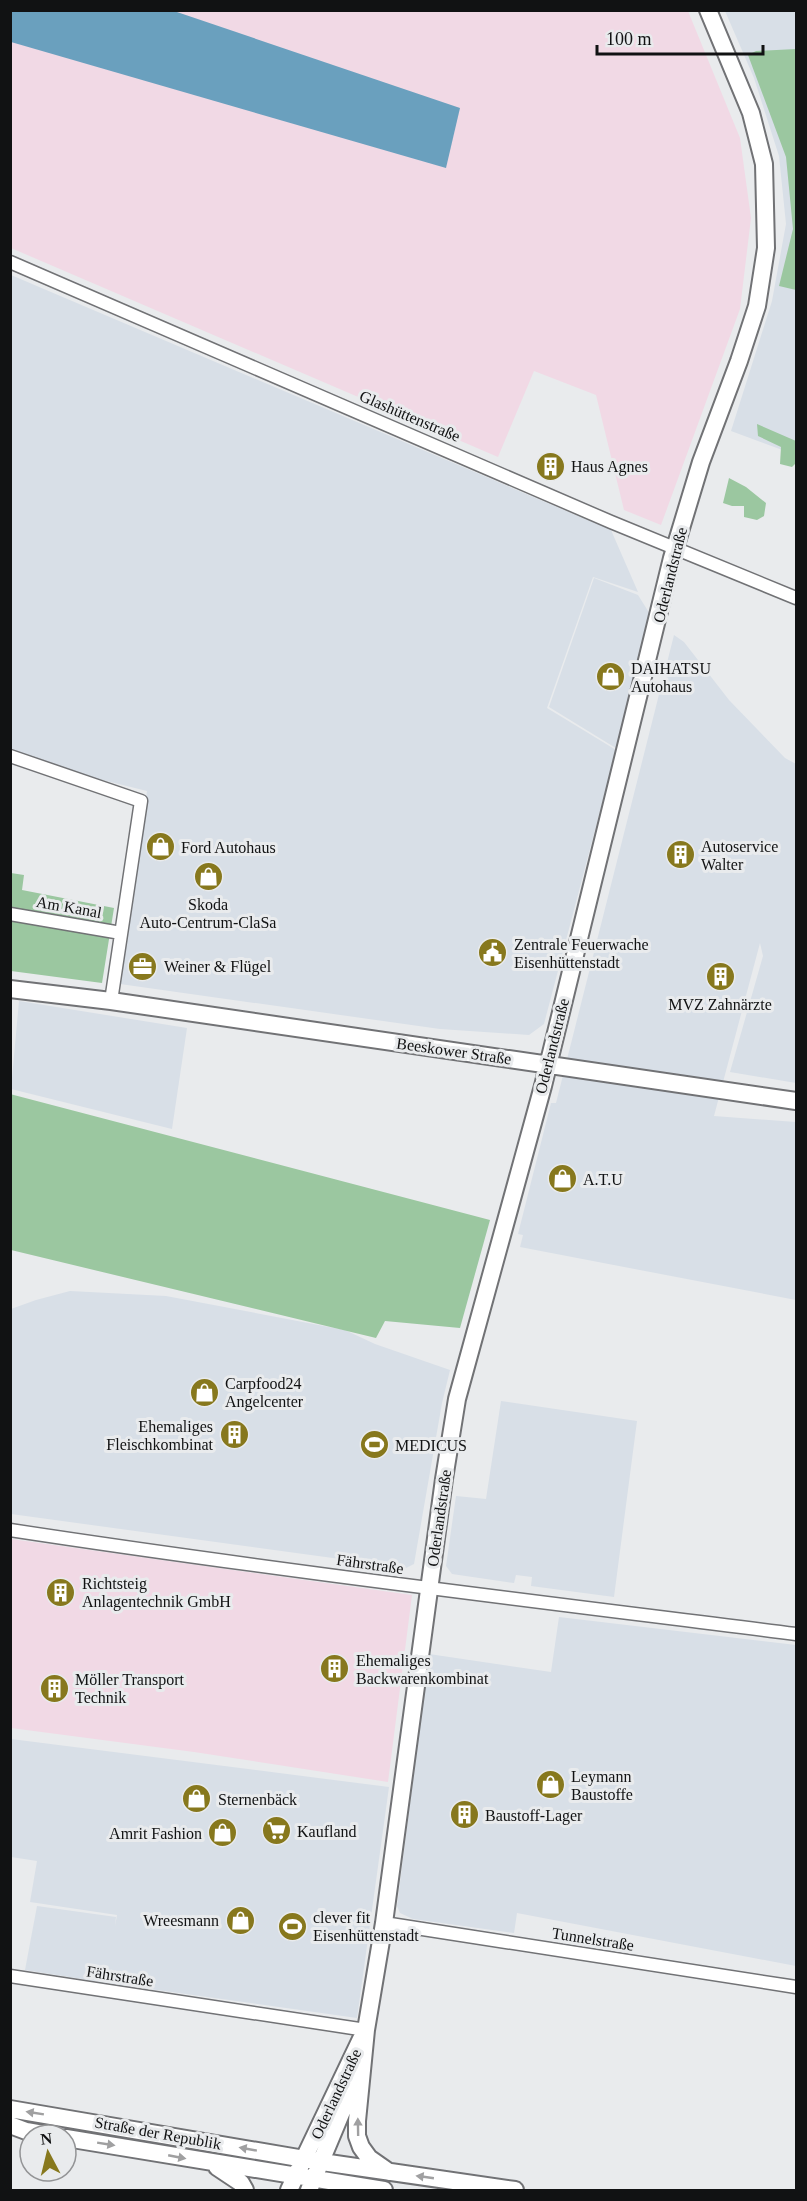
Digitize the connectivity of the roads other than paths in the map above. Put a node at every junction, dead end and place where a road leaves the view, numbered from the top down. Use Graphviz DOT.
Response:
graph roads {
  1 [pos="708,10"];
  2 [pos="10,262"];
  3 [pos="675,547"];
  4 [pos="796,598"];
  5 [pos="10,756"];
  6 [pos="10,914"];
  7 [pos="121,933"];
  8 [pos="10,989"];
  9 [pos="111,1001"];
  10 [pos="548,1065"];
  11 [pos="796,1101"];
  12 [pos="10,1530"];
  13 [pos="429,1588"];
  14 [pos="796,1634"];
  15 [pos="384,1923"];
  16 [pos="10,1976"];
  17 [pos="796,1987"];
  18 [pos="366,2030"];
  19 [pos="362,2063"];
  20 [pos="10,2109"];
  21 [pos="78,2140"];
  22 [pos="314,2161"];
  23 [pos="208,2163"];
  24 [pos="389,2172"];
  25 [pos="293,2183"];
  26 [pos="312,2185"];
  27 [pos="245,2190"];
  28 [pos="384,2190"];
  29 [pos="515,2190"];
  1 -- 3 [label="street, Oderlandstraße"];
  2 -- 3 [label="street, Glashüttenstraße"];
  3 -- 4 [label="street, Glashüttenstraße"];
  3 -- 10 [label="street, Oderlandstraße"];
  5 -- 7 [label="street"];
  6 -- 7 [label="street, Am Kanal"];
  7 -- 9 [label="street"];
  8 -- 9 [label="street, Beeskower Straße"];
  9 -- 10 [label="street, Beeskower Straße"];
  10 -- 11 [label="street, Beeskower Straße"];
  10 -- 13 [label="street, Oderlandstraße"];
  12 -- 13 [label="street, Fährstraße"];
  13 -- 14 [label="street, Fährstraße"];
  13 -- 15 [label="street, Oderlandstraße"];
  15 -- 17 [label="street, Tunnelstraße"];
  15 -- 18 [label="street, Oderlandstraße"];
  16 -- 18 [label="street, Fährstraße"];
  18 -- 19 [label="street, Oderlandstraße"];
  18 -- 22 [label="street, Oderlandstraße"];
  19 -- 22 [label="street, Oderlandstraße"];
  24 -- 19 [label="street, Oderlandstraße, one-way"];
  22 -- 20 [label="street, Straße der Republik, one-way"];
  21 -- 23 [label="street, Straße der Republik, one-way"];
  22 -- 24 [label="street, Straße der Republik"];
  22 -- 25 [label="street"];
  22 -- 26 [label="street"];
  23 -- 25 [label="street, Straße der Republik"];
  23 -- 27 [label="street"];
  29 -- 24 [label="street, Straße der Republik, one-way"];
  25 -- 26 [label="street, Straße der Republik"];
  26 -- 28 [label="street, Straße der Republik"];
}
